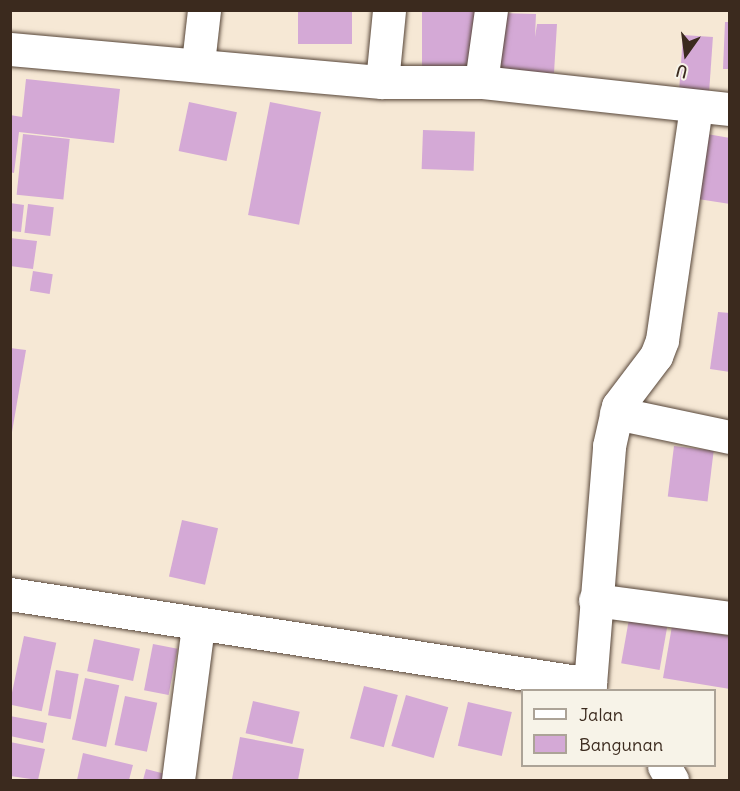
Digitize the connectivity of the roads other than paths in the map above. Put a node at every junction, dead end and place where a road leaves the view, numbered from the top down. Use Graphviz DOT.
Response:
graph roads {
  1 [pos="204,10"];
  2 [pos="389,10"];
  3 [pos="490,10"];
  4 [pos="10,49"];
  5 [pos="198,63"];
  6 [pos="382,82"];
  7 [pos="481,82"];
  8 [pos="696,106"];
  9 [pos="729,109"];
  10 [pos="616,413"];
  11 [pos="729,436"];
  12 [pos="10,594"];
  13 [pos="595,600"];
  14 [pos="729,618"];
  15 [pos="198,626"];
  16 [pos="593,687"];
  17 [pos="178,780"];
  1 -- 5 [label="street"];
  2 -- 6 [label="street"];
  3 -- 7 [label="street"];
  4 -- 5 [label="street"];
  5 -- 6 [label="street"];
  6 -- 7 [label="street"];
  7 -- 8 [label="street"];
  8 -- 9 [label="street"];
  8 -- 10 [label="street"];
  10 -- 11 [label="street"];
  10 -- 13 [label="street"];
  12 -- 15 [label="street"];
  13 -- 14 [label="street"];
  13 -- 16 [label="street"];
  15 -- 16 [label="street"];
  15 -- 17 [label="street"];
}
